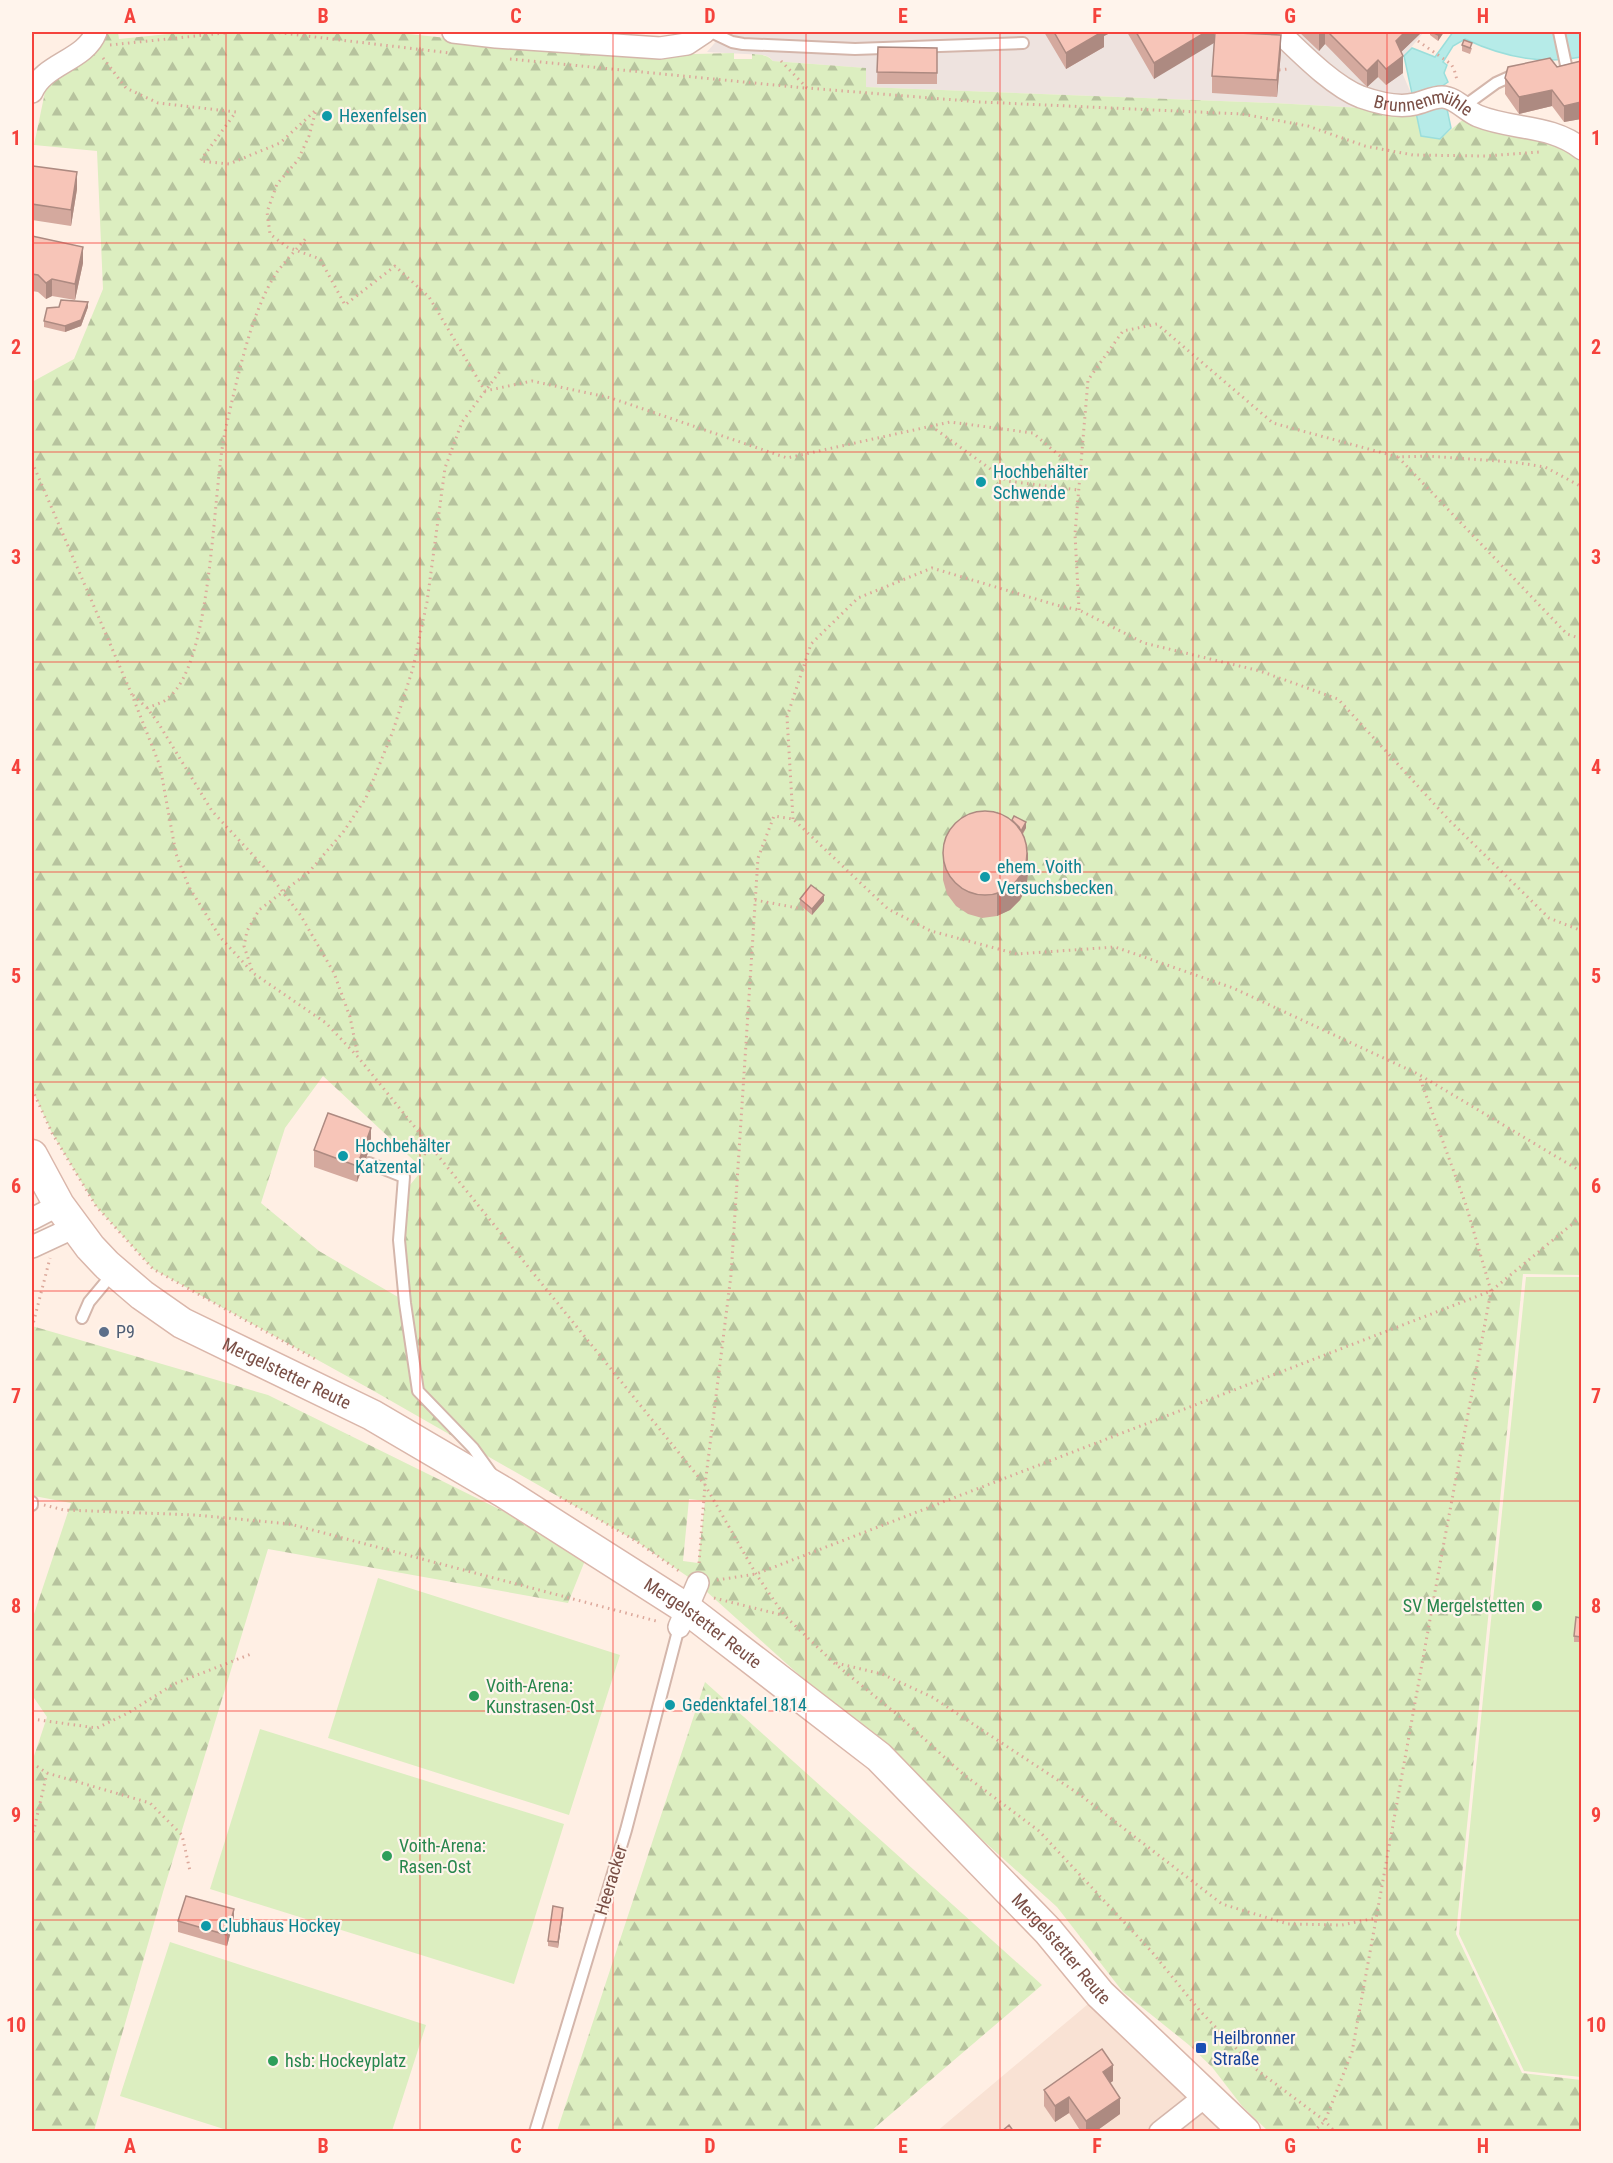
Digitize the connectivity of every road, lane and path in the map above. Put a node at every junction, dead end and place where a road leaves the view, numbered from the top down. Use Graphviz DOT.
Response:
graph roads {
  1 [pos="234,32"];
  2 [pos="273,32"];
  3 [pos="453,32"];
  4 [pos="705,32"];
  5 [pos="711,32"];
  6 [pos="1279,32"];
  7 [pos="1559,32"];
  8 [pos="94,36"];
  9 [pos="1418,41"];
  10 [pos="1023,43"];
  11 [pos="774,46"];
  12 [pos="451,53"];
  13 [pos="508,59"];
  14 [pos="1447,62"];
  15 [pos="1565,64"];
  16 [pos="1522,72"];
  17 [pos="807,88"];
  18 [pos="32,92"];
  19 [pos="1462,107"];
  20 [pos="1581,149"];
  21 [pos="1544,151"];
  22 [pos="307,237"];
  23 [pos="296,250"];
  24 [pos="501,370"];
  25 [pos="485,391"];
  26 [pos="931,426"];
  27 [pos="1398,457"];
  28 [pos="32,462"];
  29 [pos="1081,474"];
  30 [pos="1581,487"];
  31 [pos="1079,490"];
  32 [pos="1079,610"];
  33 [pos="1581,639"];
  34 [pos="132,695"];
  35 [pos="147,708"];
  36 [pos="793,819"];
  37 [pos="283,892"];
  38 [pos="755,900"];
  39 [pos="803,909"];
  40 [pos="1581,932"];
  41 [pos="253,973"];
  42 [pos="358,1057"];
  43 [pos="1418,1074"];
  44 [pos="32,1089"];
  45 [pos="431,1147"];
  46 [pos="32,1155"];
  47 [pos="369,1163"];
  48 [pos="1581,1169"];
  49 [pos="404,1177"];
  50 [pos="96,1206"];
  51 [pos="1581,1215"];
  52 [pos="67,1216"];
  53 [pos="32,1219"];
  54 [pos="32,1247"];
  55 [pos="51,1262"];
  56 [pos="114,1271"];
  57 [pos="1491,1291"];
  58 [pos="82,1318"];
  59 [pos="32,1328"];
  60 [pos="705,1485"];
  61 [pos="505,1493"];
  62 [pos="32,1503"];
  63 [pos="756,1574"];
  64 [pos="694,1604"];
  65 [pos="784,1615"];
  66 [pos="251,1654"];
  67 [pos="834,1663"];
  68 [pos="32,1719"];
  69 [pos="32,1763"];
  70 [pos="47,1773"];
  71 [pos="32,1839"];
  72 [pos="190,1871"];
  73 [pos="1376,1918"];
  74 [pos="1207,2095"];
  75 [pos="1325,2121"];
  76 [pos="534,2132"];
  77 [pos="1160,2132"];
  78 [pos="1245,2132"];
  79 [pos="1313,2132"];
  80 [pos="1335,2132"];
  1 -- 8 [label="path"];
  2 -- 12 [label="path"];
  3 -- 4 [label="street"];
  5 -- 11 [label="lane"];
  6 -- 19 [label="street, Brunnenmühle"];
  7 -- 15 [label="lane"];
  8 -- 18 [label="street"];
  8 -- 23 [label="path"];
  9 -- 14 [label="path"];
  10 -- 11 [label="lane"];
  11 -- 17 [label="path"];
  13 -- 17 [label="path"];
  16 -- 19 [label="lane"];
  17 -- 21 [label="path"];
  19 -- 20 [label="street, Brunnenmühle"];
  22 -- 23 [label="path"];
  23 -- 25 [label="path"];
  23 -- 35 [label="path"];
  24 -- 25 [label="path"];
  25 -- 26 [label="path"];
  25 -- 37 [label="path"];
  26 -- 29 [label="path"];
  26 -- 31 [label="path"];
  27 -- 29 [label="path"];
  27 -- 30 [label="path"];
  27 -- 33 [label="path"];
  28 -- 34 [label="path"];
  29 -- 31 [label="path"];
  31 -- 32 [label="path"];
  32 -- 36 [label="path"];
  32 -- 40 [label="path"];
  34 -- 35 [label="path"];
  34 -- 41 [label="path"];
  35 -- 37 [label="path"];
  36 -- 38 [label="path"];
  36 -- 43 [label="path"];
  37 -- 41 [label="path"];
  37 -- 42 [label="path"];
  38 -- 39 [label="path"];
  38 -- 60 [label="path"];
  41 -- 42 [label="path"];
  42 -- 45 [label="path"];
  43 -- 48 [label="path"];
  43 -- 57 [label="path"];
  44 -- 50 [label="path"];
  45 -- 49 [label="path"];
  45 -- 60 [label="path"];
  46 -- 52 [label="street, Mergelstetter Reute"];
  47 -- 49 [label="lane"];
  49 -- 61 [label="lane"];
  51 -- 57 [label="path"];
  52 -- 53 [label="street"];
  52 -- 54 [label="street"];
  52 -- 56 [label="street, Mergelstetter Reute"];
  55 -- 59 [label="path"];
  56 -- 58 [label="lane"];
  56 -- 61 [label="street, Mergelstetter Reute"];
  57 -- 63 [label="path"];
  57 -- 73 [label="path"];
  60 -- 63 [label="path"];
  60 -- 64 [label="path"];
  61 -- 64 [label="street, Mergelstetter Reute"];
  62 -- 64 [label="path"];
  63 -- 64 [label="path"];
  63 -- 65 [label="path"];
  64 -- 65 [label="path"];
  64 -- 74 [label="street, Mergelstetter Reute"];
  64 -- 76 [label="lane, Heeracker"];
  65 -- 67 [label="path"];
  66 -- 68 [label="path"];
  67 -- 73 [label="path"];
  67 -- 75 [label="path"];
  69 -- 70 [label="path"];
  70 -- 71 [label="path"];
  70 -- 72 [label="path"];
  73 -- 75 [label="path"];
  74 -- 77 [label="street"];
  74 -- 78 [label="street, Mergelstetter Reute"];
  75 -- 79 [label="path"];
  75 -- 80 [label="path"];
}
